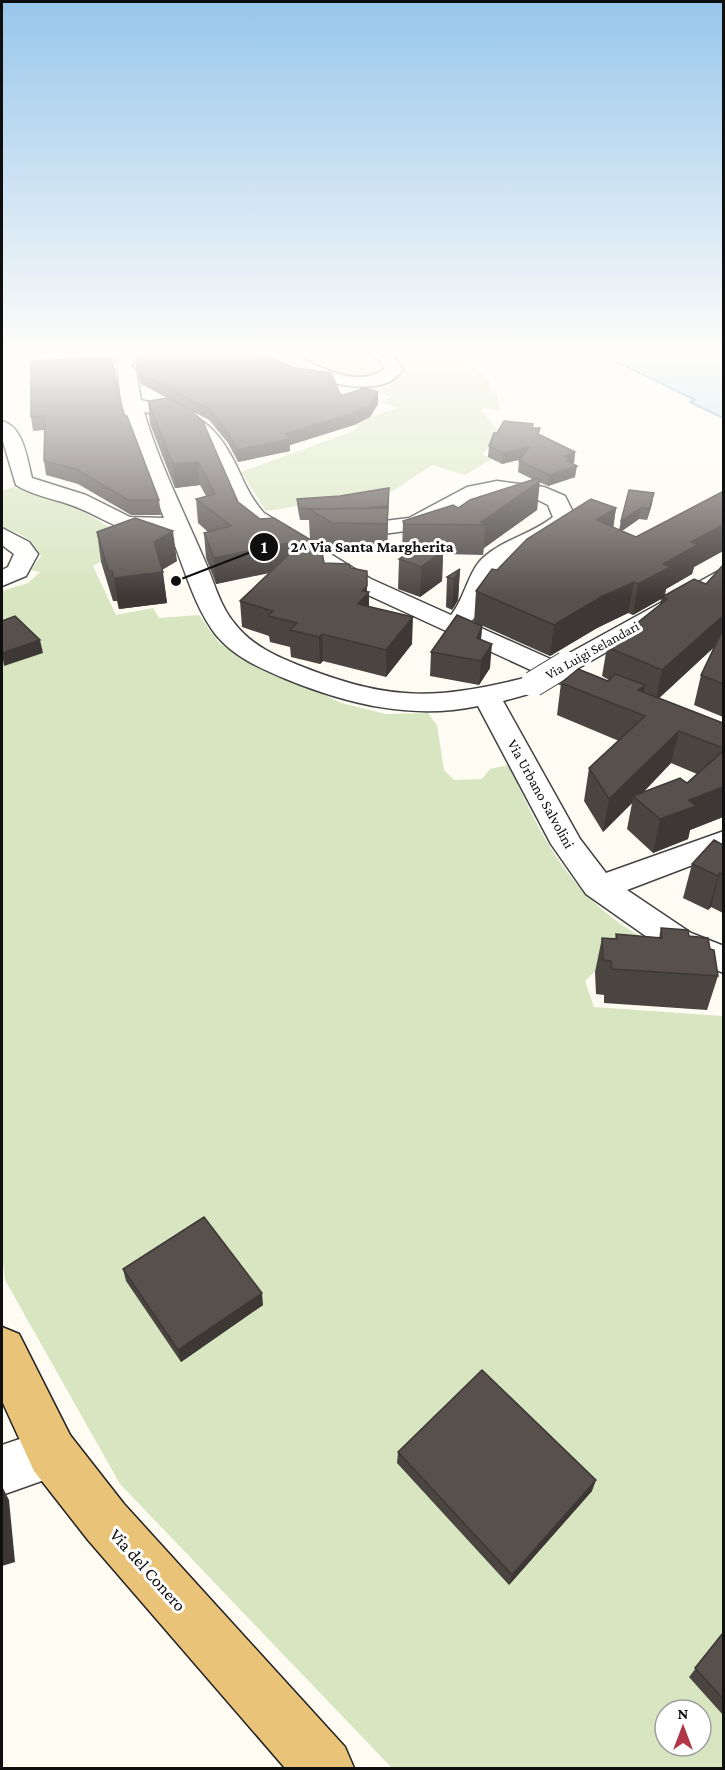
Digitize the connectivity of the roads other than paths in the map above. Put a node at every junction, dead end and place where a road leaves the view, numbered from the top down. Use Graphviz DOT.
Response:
graph roads {
  1 [pos="7,433"];
  2 [pos="141,433"];
  3 [pos="207,433"];
  4 [pos="176,524"];
  5 [pos="272,528"];
  6 [pos="2,535"];
  7 [pos="723,575"];
  8 [pos="2,579"];
  9 [pos="456,625"];
  10 [pos="602,691"];
  11 [pos="487,698"];
  12 [pos="723,841"];
  13 [pos="598,886"];
  14 [pos="723,960"];
  15 [pos="2,1350"];
  16 [pos="52,1453"];
  17 [pos="2,1470"];
  18 [pos="324,1768"];
  1 -- 4 [label="street"];
  2 -- 4 [label="street, Via Luigi Selandari"];
  3 -- 5 [label="street"];
  4 -- 11 [label="street, Via Luigi Selandari"];
  5 -- 9 [label="street"];
  5 -- 9 [label="street"];
  6 -- 8 [label="street"];
  7 -- 11 [label="street, Via Luigi Selandari, bridge"];
  9 -- 10 [label="street"];
  11 -- 13 [label="street, Via Urbano Salvolini"];
  12 -- 13 [label="street"];
  13 -- 14 [label="street, Via Urbano Salvolini"];
  15 -- 16 [label="main road, Via del Conero"];
  16 -- 17 [label="street"];
  16 -- 18 [label="main road, Via del Conero"];
}
